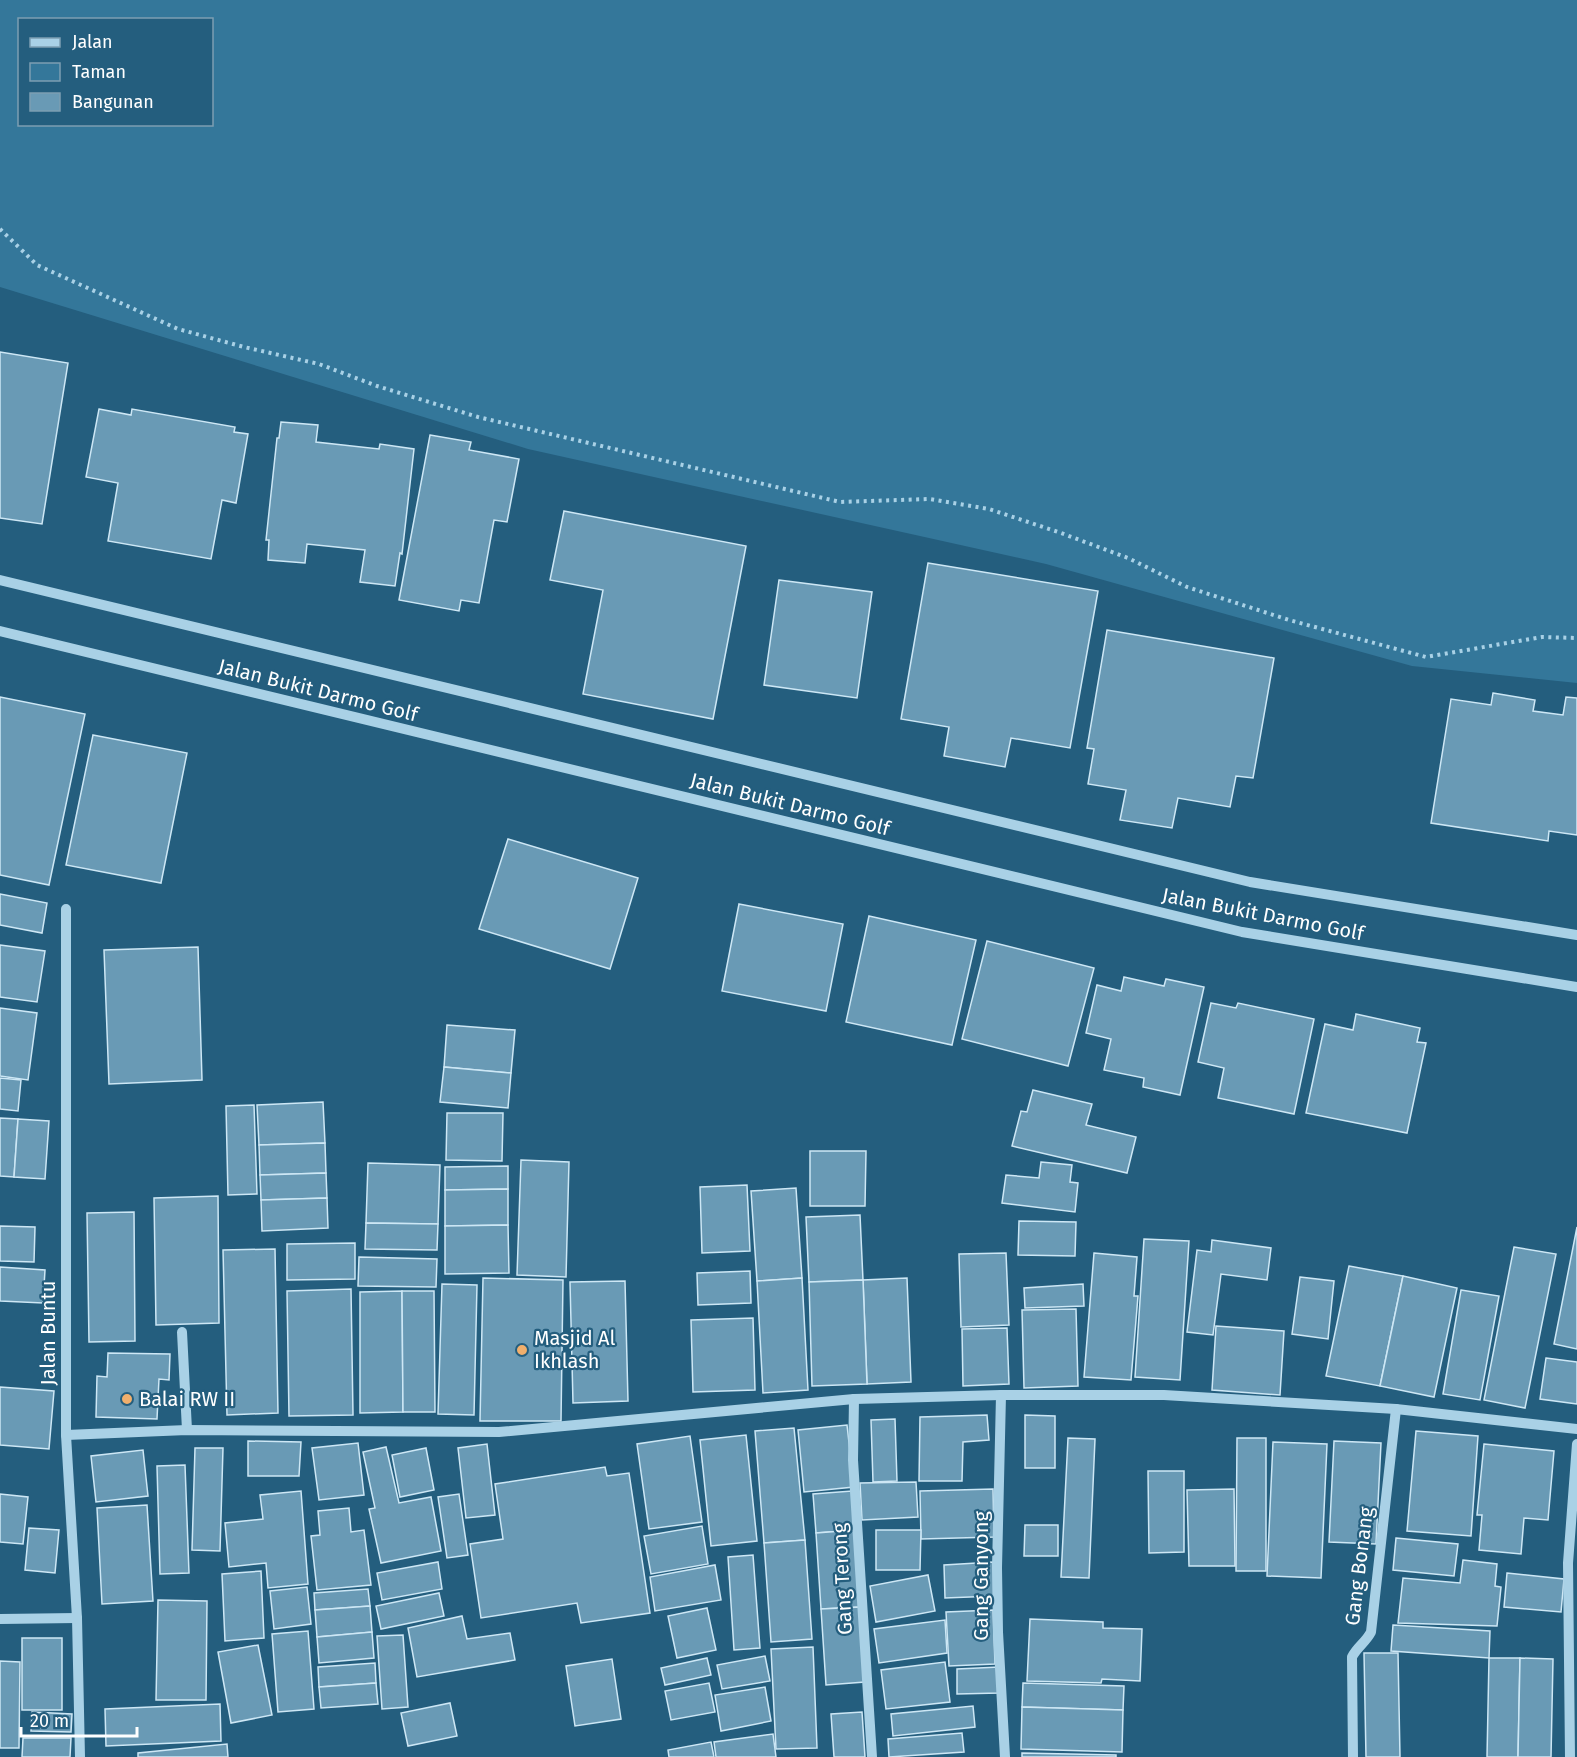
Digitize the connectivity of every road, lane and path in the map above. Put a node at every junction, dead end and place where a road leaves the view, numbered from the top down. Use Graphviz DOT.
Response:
graph roads {
  1 [pos="0,230"];
  2 [pos="0,580"];
  3 [pos="0,631"];
  4 [pos="1577,638"];
  5 [pos="66,909"];
  6 [pos="1577,935"];
  7 [pos="1577,987"];
  8 [pos="182,1332"];
  9 [pos="1001,1395"];
  10 [pos="854,1399"];
  11 [pos="1396,1409"];
  12 [pos="188,1430"];
  13 [pos="1577,1430"];
  14 [pos="66,1435"];
  15 [pos="1577,1443"];
  16 [pos="77,1618"];
  17 [pos="0,1619"];
  18 [pos="80,1757"];
  19 [pos="872,1757"];
  20 [pos="1005,1757"];
  21 [pos="1353,1757"];
  22 [pos="1570,1757"];
  1 -- 4 [label="path"];
  2 -- 6 [label="street, Jalan Bukit Darmo Golf"];
  3 -- 7 [label="street, Jalan Bukit Darmo Golf"];
  5 -- 14 [label="street, Jalan Buntu"];
  8 -- 12 [label="street"];
  9 -- 10 [label="street"];
  9 -- 11 [label="street"];
  9 -- 20 [label="street, Gang Ganyong"];
  10 -- 12 [label="street"];
  10 -- 19 [label="street, Gang Terong"];
  11 -- 13 [label="street"];
  11 -- 21 [label="street, Gang Bonang"];
  12 -- 14 [label="street"];
  14 -- 16 [label="street, Jalan Buntu"];
  15 -- 22 [label="street"];
  16 -- 17 [label="street"];
  16 -- 18 [label="street, Jalan Buntu"];
}
